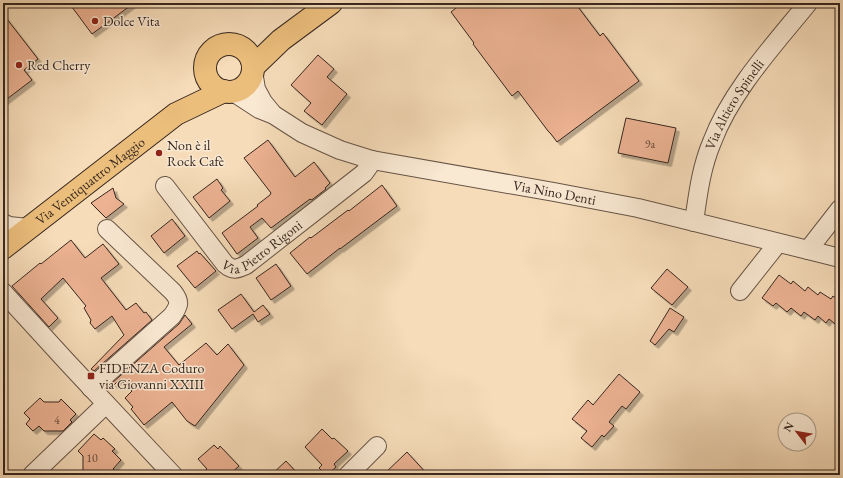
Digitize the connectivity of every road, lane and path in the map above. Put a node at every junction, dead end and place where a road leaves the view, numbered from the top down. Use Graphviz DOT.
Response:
graph roads {
  1 [pos="331,3"];
  2 [pos="808,3"];
  3 [pos="281,40"];
  4 [pos="236,45"];
  5 [pos="253,69"];
  6 [pos="206,73"];
  7 [pos="228,91"];
  8 [pos="176,114"];
  9 [pos="274,115"];
  10 [pos="372,160"];
  11 [pos="165,186"];
  12 [pos="840,209"];
  13 [pos="694,222"];
  14 [pos="3,223"];
  15 [pos="28,228"];
  16 [pos="107,229"];
  17 [pos="778,243"];
  18 [pos="3,248"];
  19 [pos="808,250"];
  20 [pos="840,258"];
  21 [pos="3,292"];
  22 [pos="740,292"];
  23 [pos="91,388"];
  24 [pos="106,404"];
  25 [pos="377,446"];
  26 [pos="32,475"];
  27 [pos="173,475"];
  28 [pos="348,475"];
  1 -- 3 [label="main road"];
  2 -- 13 [label="street, Via Altiero Spinelli"];
  3 -- 4 [label="main road"];
  3 -- 5 [label="main road"];
  4 -- 5 [label="main road"];
  4 -- 6 [label="main road"];
  5 -- 7 [label="main road"];
  5 -- 9 [label="street, Via Nino Denti"];
  6 -- 7 [label="main road"];
  6 -- 8 [label="main road"];
  7 -- 8 [label="main road"];
  7 -- 9 [label="street, Via Nino Denti"];
  8 -- 15 [label="main road, Via Ventiquattro Maggio"];
  9 -- 10 [label="street, Via Nino Denti"];
  10 -- 11 [label="street, Via Pietro Rigoni"];
  10 -- 13 [label="street, Via Nino Denti"];
  12 -- 19 [label="street"];
  13 -- 17 [label="street, Via Nino Denti"];
  14 -- 15 [label="street"];
  15 -- 18 [label="main road, Via Ventiquattro Maggio"];
  16 -- 23 [label="street"];
  17 -- 19 [label="street, Via Nino Denti"];
  17 -- 22 [label="street"];
  19 -- 20 [label="street, Via Nino Denti"];
  21 -- 23 [label="street"];
  23 -- 24 [label="street"];
  24 -- 26 [label="street"];
  24 -- 27 [label="street"];
  25 -- 28 [label="street"];
}
